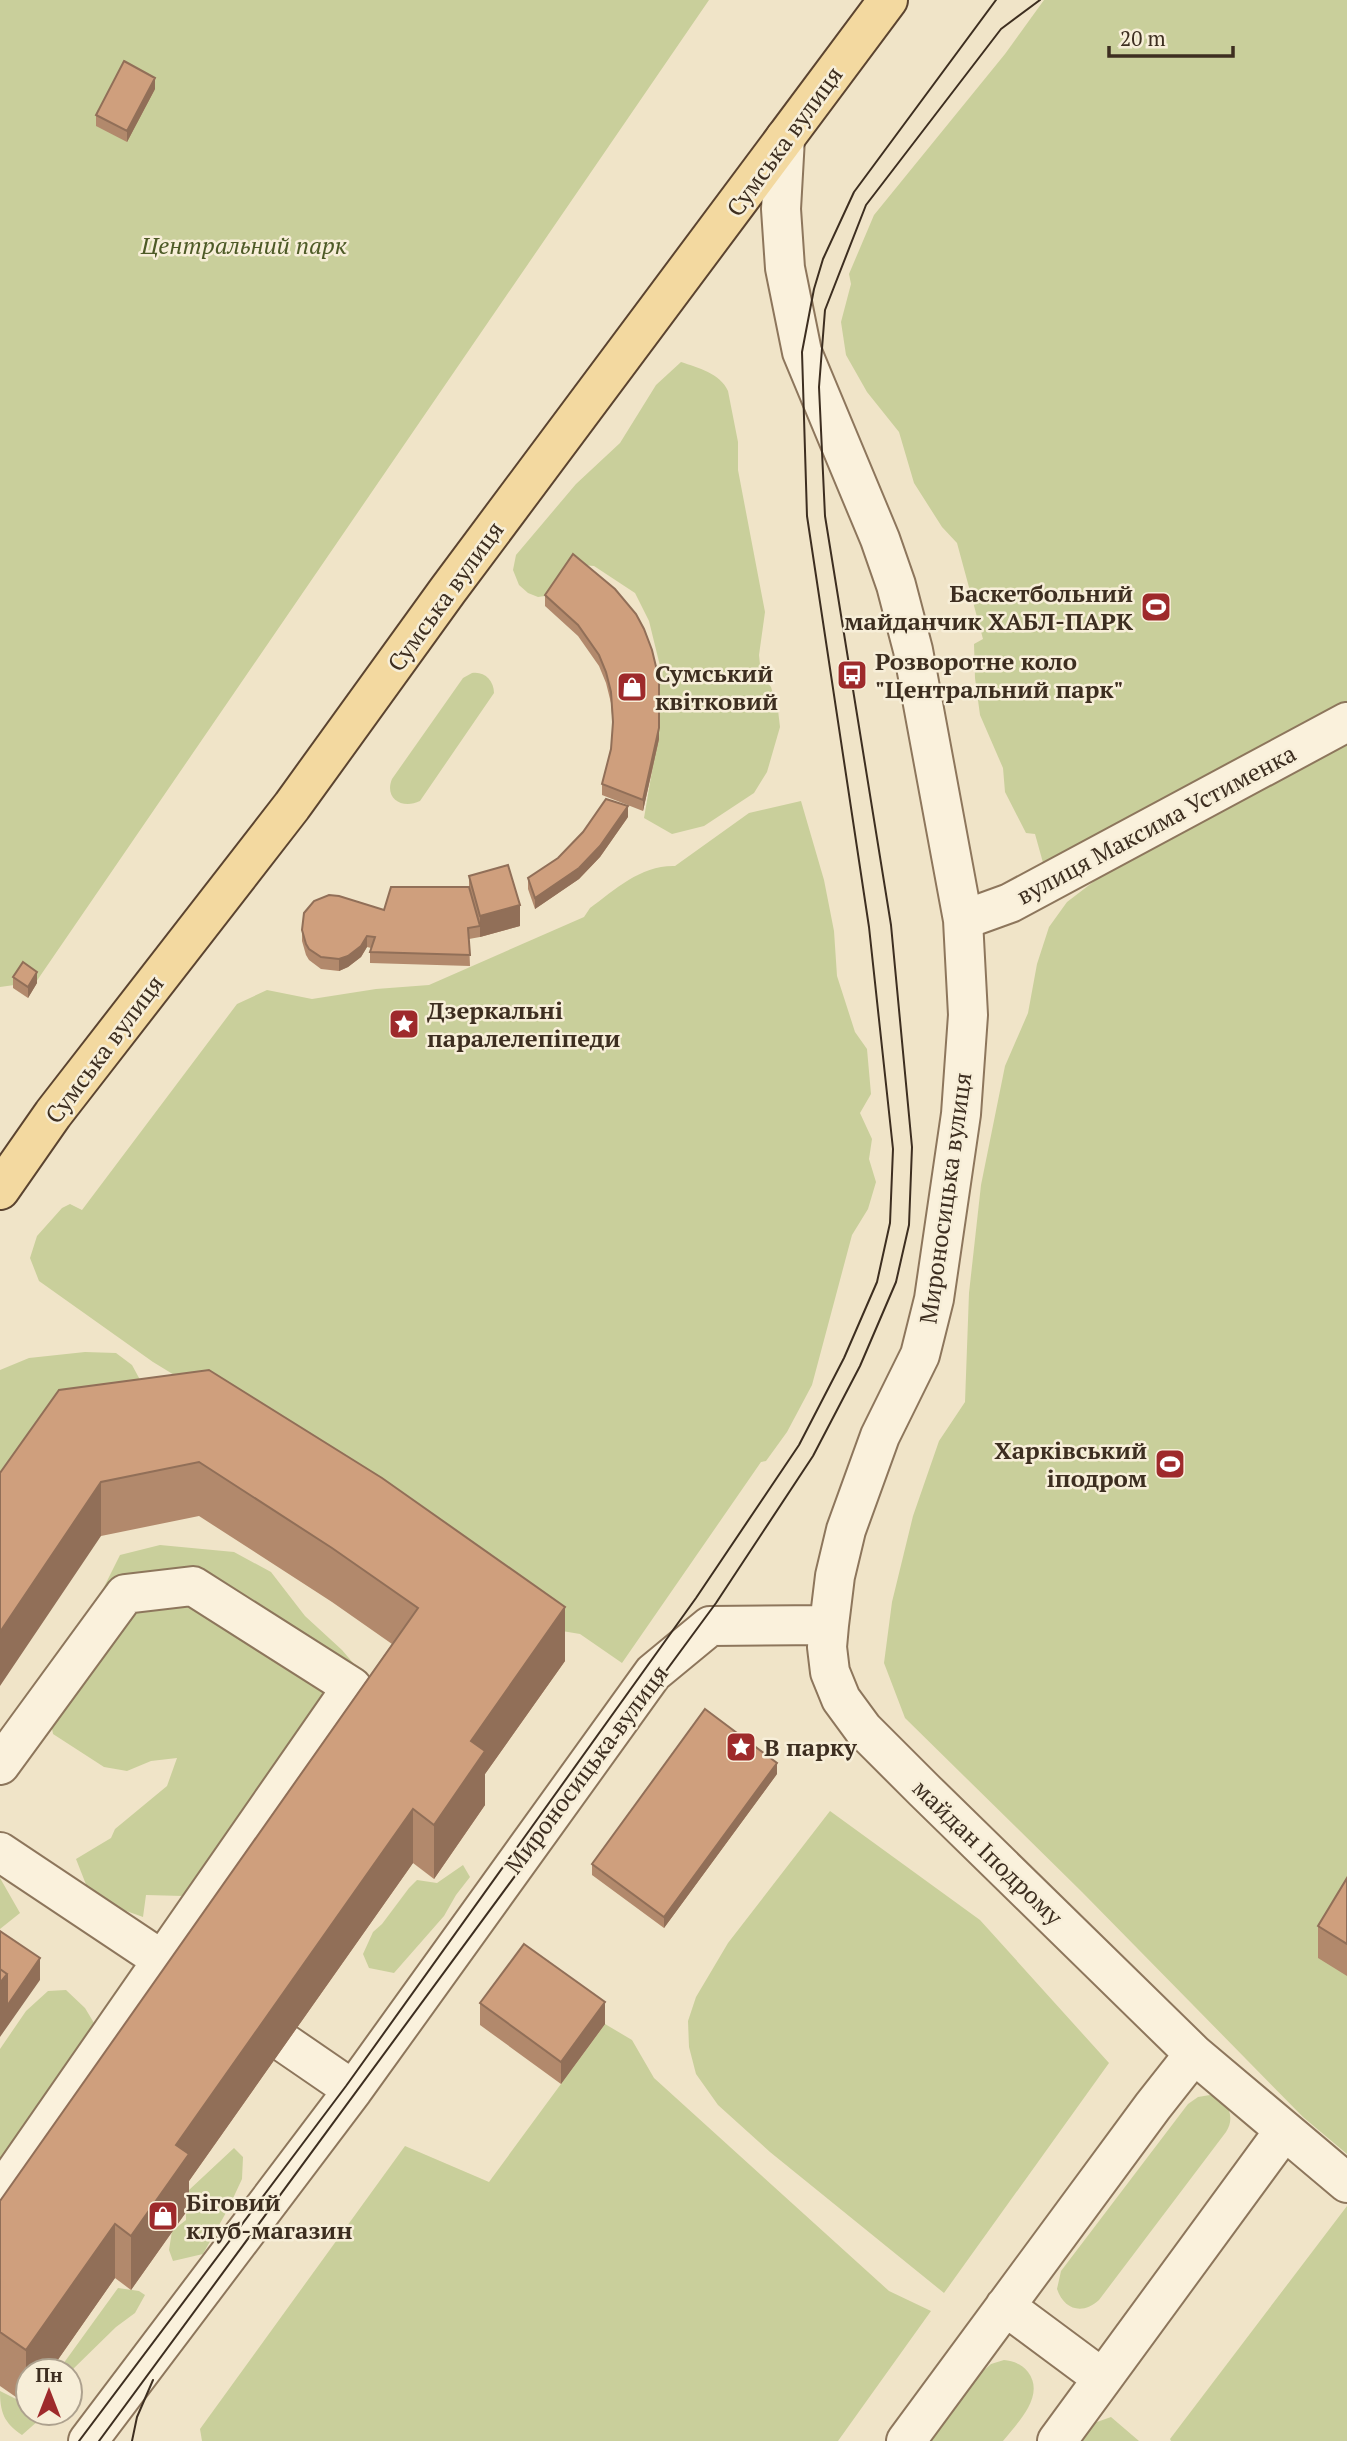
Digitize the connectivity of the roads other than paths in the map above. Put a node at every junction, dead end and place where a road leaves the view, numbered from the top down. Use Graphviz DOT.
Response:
graph roads {
  1 [pos="888,0"];
  2 [pos="785,138"];
  3 [pos="1347,722"];
  4 [pos="963,919"];
  5 [pos="0,1190"];
  6 [pos="828,1625"];
  7 [pos="0,1765"];
  8 [pos="0,1852"];
  9 [pos="178,1971"];
  10 [pos="286,2044"];
  11 [pos="1194,2054"];
  12 [pos="353,2090"];
  13 [pos="1284,2131"];
  14 [pos="1347,2183"];
  15 [pos="0,2194"];
  16 [pos="1006,2306"];
  17 [pos="1102,2378"];
  18 [pos="88,2441"];
  19 [pos="906,2441"];
  20 [pos="1057,2441"];
  1 -- 2 [label="main road, Сумська вулиця"];
  2 -- 4 [label="street, Мироносицька вулиця"];
  2 -- 5 [label="main road, Сумська вулиця"];
  3 -- 4 [label="street, вулиця Максима Устименка"];
  4 -- 6 [label="street, Мироносицька вулиця"];
  6 -- 11 [label="street, майдан Іподрому"];
  6 -- 12 [label="street, Мироносицька вулиця"];
  7 -- 9 [label="street"];
  8 -- 9 [label="street"];
  9 -- 15 [label="street"];
  10 -- 12 [label="street"];
  11 -- 13 [label="street, майдан Іподрому"];
  11 -- 16 [label="street"];
  12 -- 18 [label="street, Мироносицька вулиця"];
  13 -- 14 [label="street, майдан Іподрому"];
  13 -- 17 [label="street"];
  16 -- 17 [label="street"];
  16 -- 19 [label="street"];
  17 -- 20 [label="street"];
}
